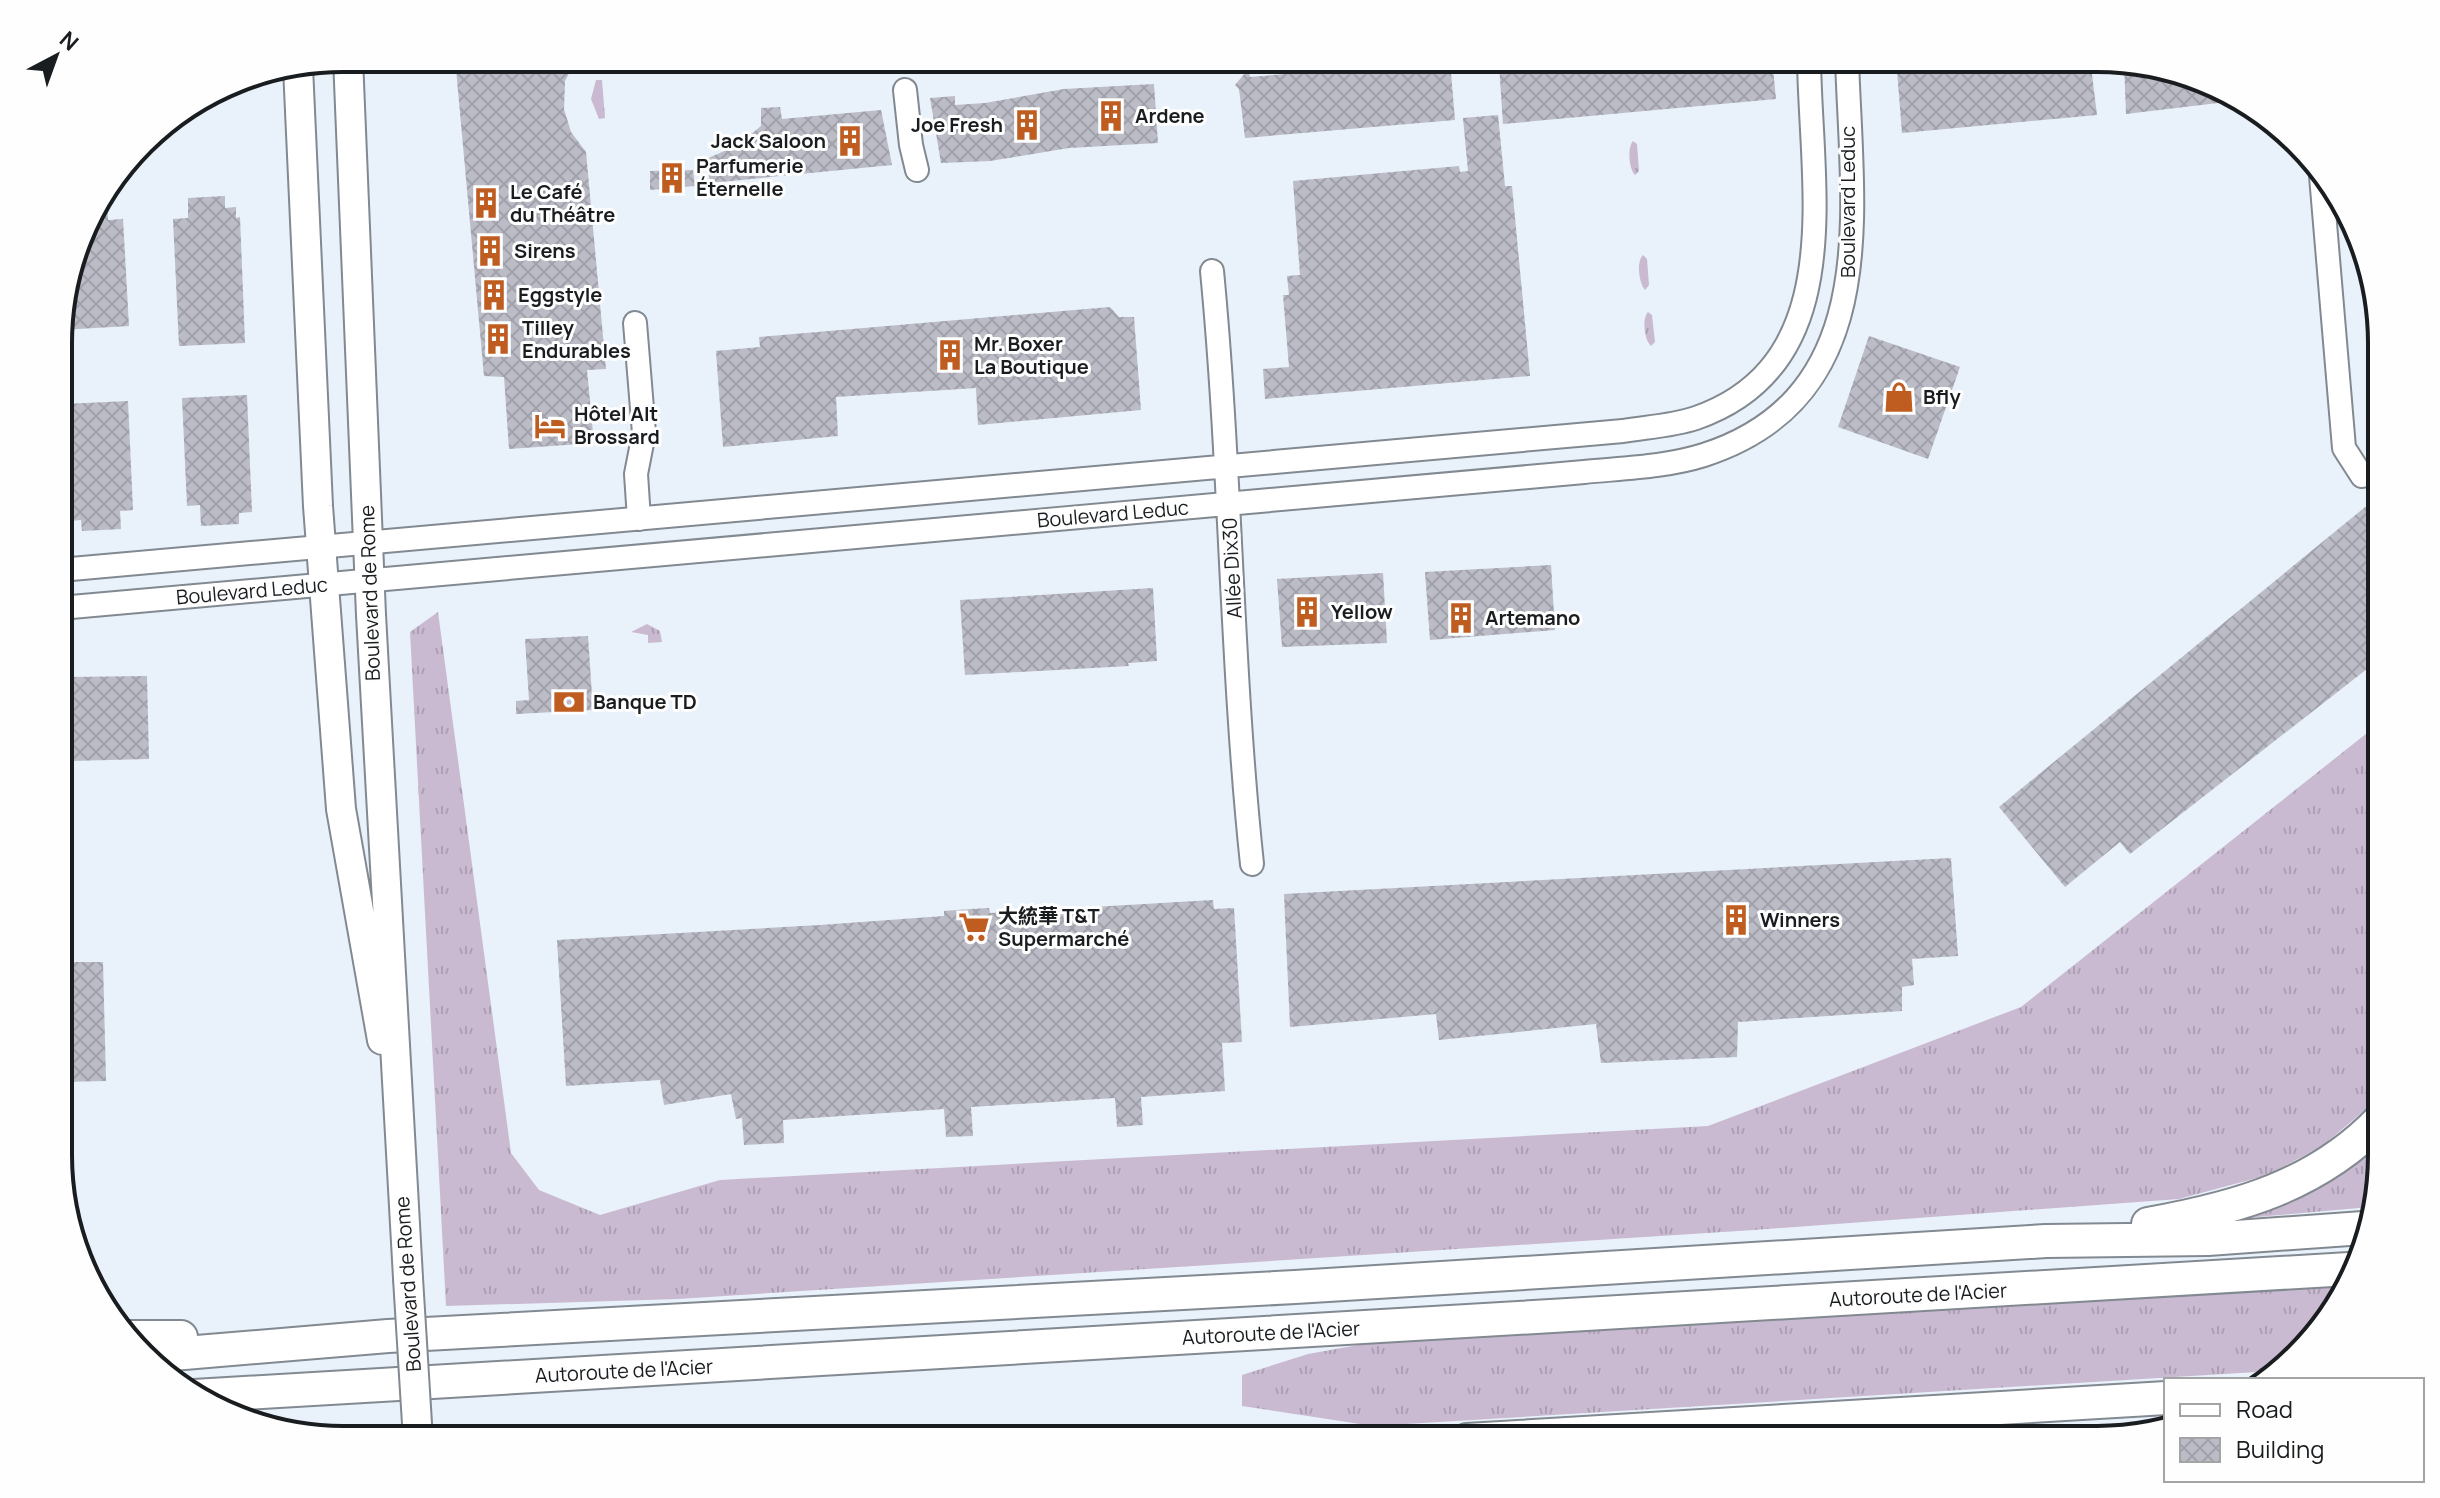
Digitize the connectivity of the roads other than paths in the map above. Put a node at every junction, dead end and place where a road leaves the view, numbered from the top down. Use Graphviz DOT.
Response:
graph roads {
  1 [pos="349,72"];
  2 [pos="1809,72"];
  3 [pos="1847,72"];
  4 [pos="298,76"];
  5 [pos="905,90"];
  6 [pos="917,170"];
  7 [pos="2322,193"];
  8 [pos="1212,271"];
  9 [pos="635,323"];
  10 [pos="1227,466"];
  11 [pos="2362,476"];
  12 [pos="1228,504"];
  13 [pos="639,519"];
  14 [pos="368,543"];
  15 [pos="322,547"];
  16 [pos="72,569"];
  17 [pos="369,580"];
  18 [pos="326,583"];
  19 [pos="72,607"];
  20 [pos="1252,864"];
  21 [pos="398,1127"];
  22 [pos="2367,1131"];
  23 [pos="2358,1228"];
  24 [pos="2046,1241"];
  25 [pos="2342,1269"];
  26 [pos="388,1336"];
  27 [pos="142,1337"];
  28 [pos="160,1355"];
  29 [pos="217,1395"];
  30 [pos="2164,1398"];
  31 [pos="1705,1425"];
  32 [pos="417,1426"];
  1 -- 14 [label="main road, Boulevard de Rome"];
  2 -- 10 [label="street, Boulevard Leduc"];
  3 -- 12 [label="street, Boulevard Leduc"];
  4 -- 15 [label="main road, Boulevard de Rome"];
  5 -- 6 [label="street"];
  7 -- 11 [label="street"];
  8 -- 10 [label="street, Allée Dix30"];
  9 -- 13 [label="street"];
  10 -- 12 [label="street, Allée Dix30"];
  10 -- 13 [label="street, Boulevard Leduc"];
  12 -- 17 [label="street, Boulevard Leduc"];
  12 -- 20 [label="street, Allée Dix30"];
  13 -- 14 [label="street, Boulevard Leduc"];
  14 -- 15 [label="street, Boulevard Leduc"];
  14 -- 17 [label="main road, Boulevard de Rome"];
  15 -- 16 [label="street, Boulevard Leduc"];
  15 -- 18 [label="main road, Boulevard de Rome"];
  17 -- 18 [label="street, Boulevard Leduc"];
  17 -- 21 [label="main road, Boulevard de Rome"];
  18 -- 19 [label="street, Boulevard Leduc"];
  18 -- 21 [label="main road, Boulevard de Rome"];
  21 -- 32 [label="main road, Boulevard de Rome, bridge"];
  22 -- 24 [label="highway"];
  23 -- 24 [label="highway"];
  24 -- 26 [label="highway"];
  25 -- 29 [label="highway, Autoroute de l'Acier"];
  26 -- 27 [label="highway"];
  26 -- 28 [label="highway"];
  30 -- 31 [label="highway"];
}
